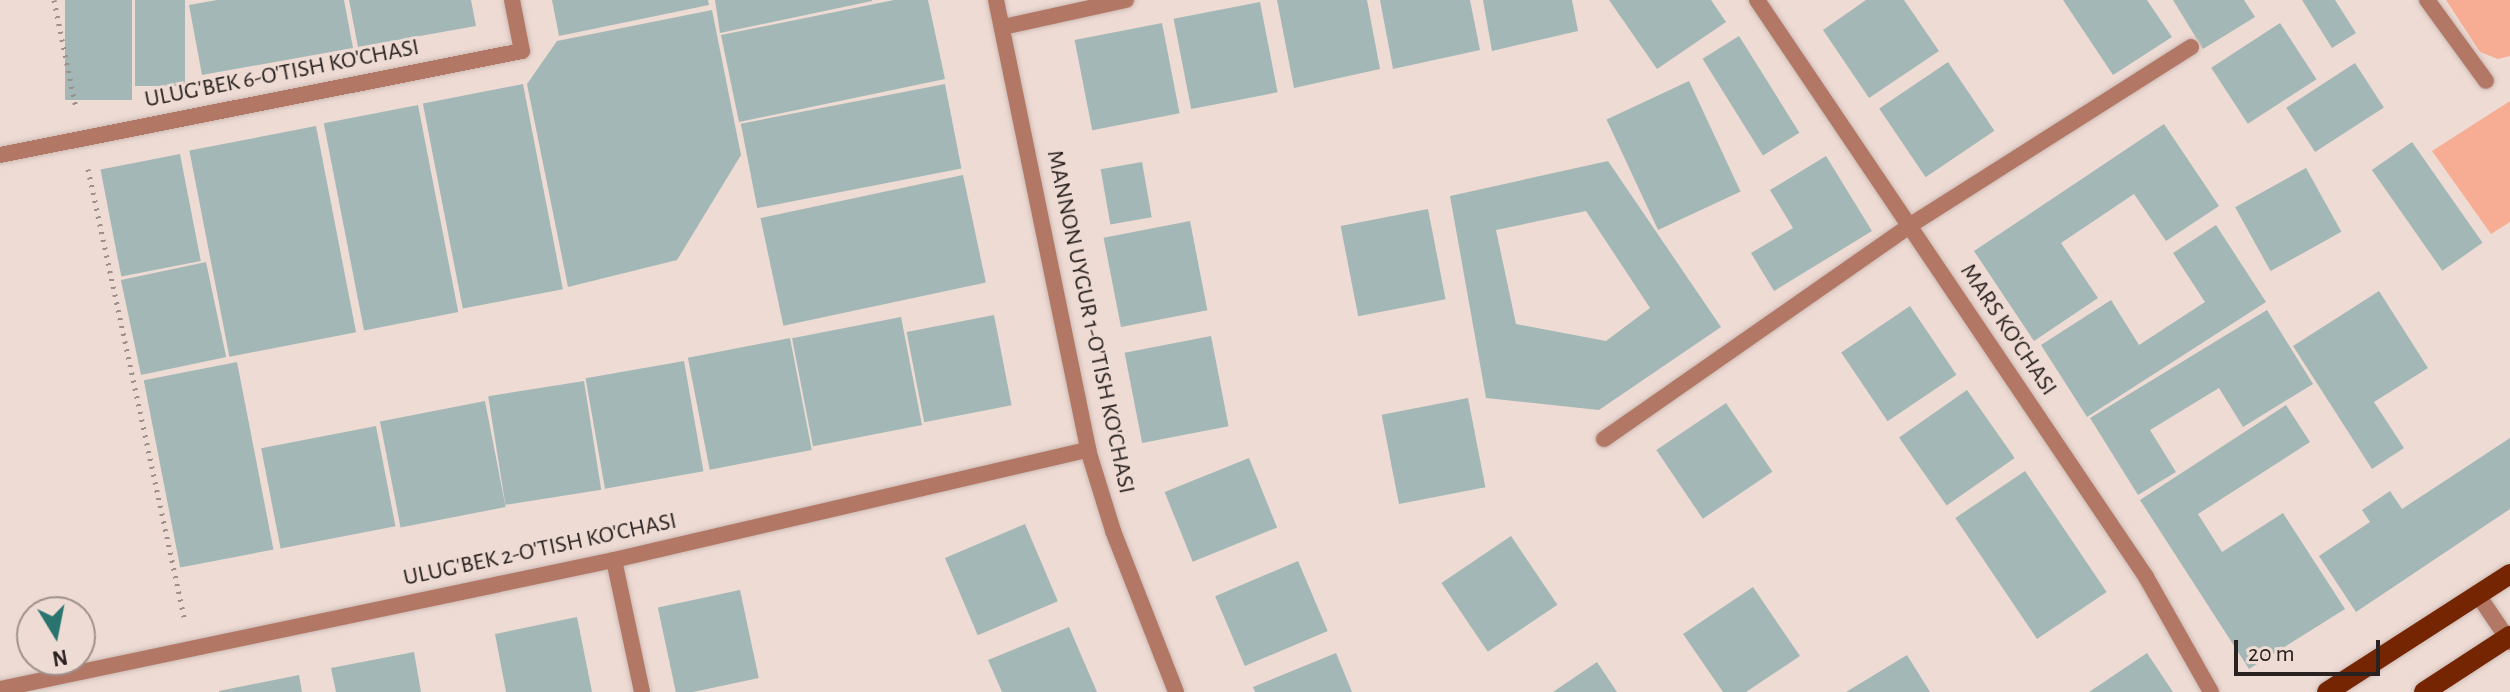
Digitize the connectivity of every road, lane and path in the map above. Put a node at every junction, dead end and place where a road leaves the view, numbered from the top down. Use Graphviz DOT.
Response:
graph roads {
  1 [pos="54,0"];
  2 [pos="512,0"];
  3 [pos="996,0"];
  4 [pos="1126,0"];
  5 [pos="1757,0"];
  6 [pos="2427,0"];
  7 [pos="1003,27"];
  8 [pos="2191,47"];
  9 [pos="2486,81"];
  10 [pos="82,138"];
  11 [pos="0,155"];
  12 [pos="1909,226"];
  13 [pos="1604,439"];
  14 [pos="1088,450"];
  15 [pos="614,560"];
  16 [pos="2510,574"];
  17 [pos="2478,595"];
  18 [pos="2509,639"];
  19 [pos="191,648"];
  20 [pos="0,689"];
  21 [pos="642,692"];
  22 [pos="1176,692"];
  23 [pos="2211,692"];
  24 [pos="2327,692"];
  25 [pos="2424,692"];
  1 -- 10 [label="path"];
  2 -- 10 [label="street, ULUG'BEK 6-O'TISH KO'CHASI"];
  3 -- 7 [label="street, MANNON UYGUR 1-O'TISH KO'CHASI"];
  4 -- 7 [label="street"];
  5 -- 12 [label="street, MARS KO'CHASI"];
  6 -- 9 [label="street"];
  7 -- 14 [label="street, MANNON UYGUR 1-O'TISH KO'CHASI"];
  8 -- 12 [label="street"];
  10 -- 11 [label="street, ULUG'BEK 6-O'TISH KO'CHASI"];
  10 -- 19 [label="path"];
  12 -- 13 [label="street"];
  12 -- 23 [label="street, MARS KO'CHASI"];
  14 -- 15 [label="street, ULUG'BEK 2-O'TISH KO'CHASI"];
  14 -- 22 [label="street, MANNON UYGUR 1-O'TISH KO'CHASI"];
  15 -- 19 [label="street, ULUG'BEK 2-O'TISH KO'CHASI"];
  15 -- 21 [label="street"];
  16 -- 17 [label="main road"];
  17 -- 18 [label="street"];
  17 -- 24 [label="main road"];
  18 -- 25 [label="main road"];
  19 -- 20 [label="street, ULUG'BEK 2-O'TISH KO'CHASI"];
}
